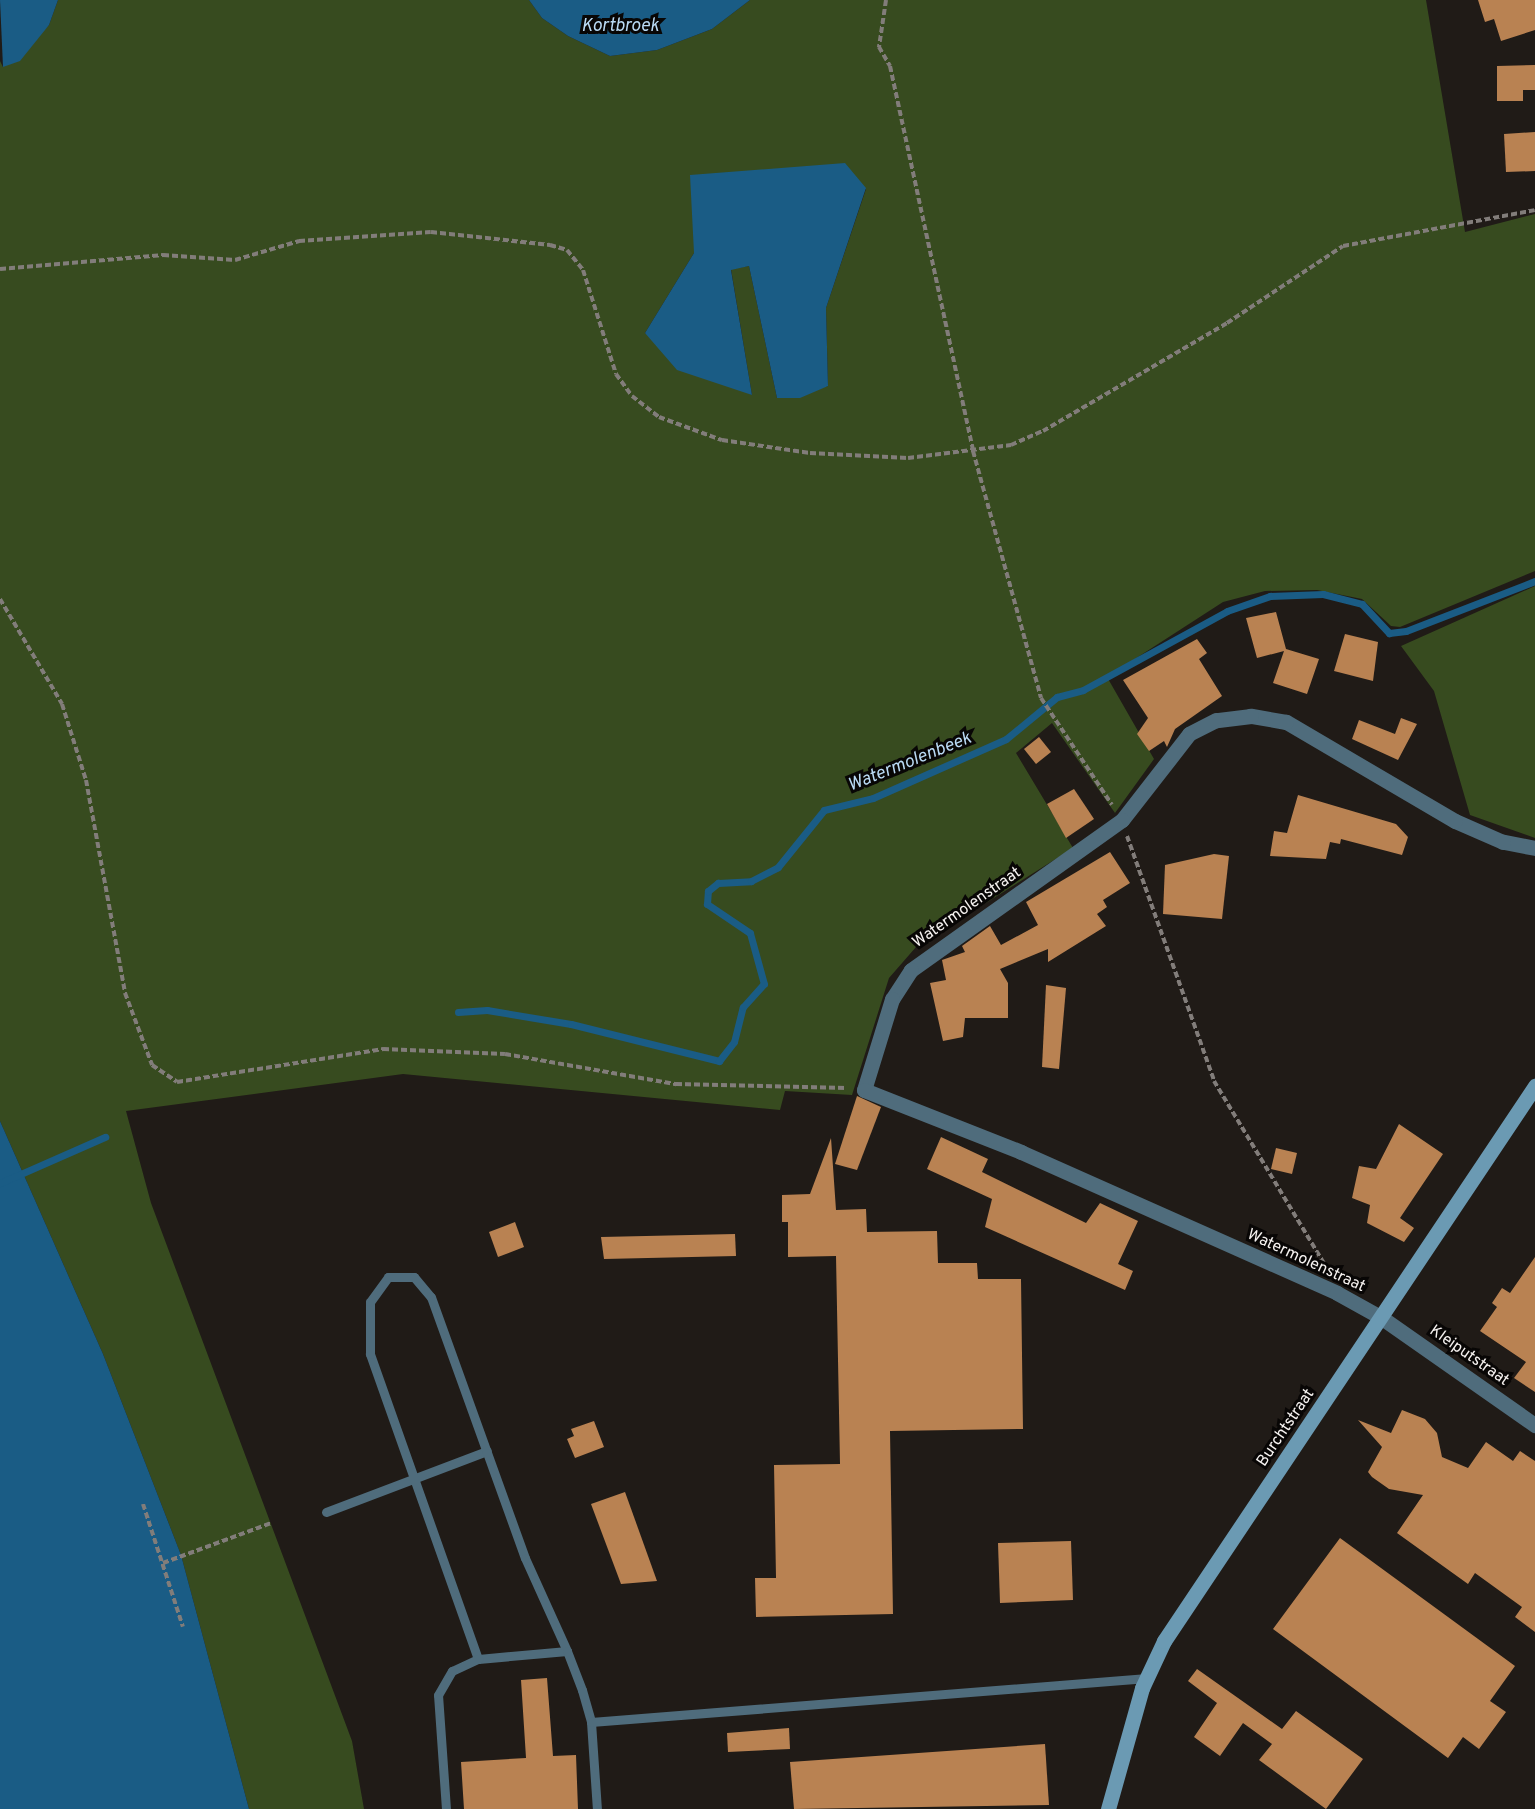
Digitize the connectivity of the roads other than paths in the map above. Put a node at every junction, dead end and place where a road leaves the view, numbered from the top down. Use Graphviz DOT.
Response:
graph roads {
  1 [pos="1535,848"];
  2 [pos="1535,1086"];
  3 [pos="1382,1318"];
  4 [pos="1535,1425"];
  5 [pos="487,1451"];
  6 [pos="414,1479"];
  7 [pos="326,1512"];
  8 [pos="567,1651"];
  9 [pos="478,1659"];
  10 [pos="1147,1678"];
  11 [pos="591,1722"];
  12 [pos="446,1809"];
  13 [pos="597,1809"];
  14 [pos="1108,1809"];
  1 -- 3 [label="street, Watermolenstraat"];
  2 -- 3 [label="main road, Burchtstraat"];
  3 -- 4 [label="street, Kleiputstraat"];
  3 -- 10 [label="main road, Burchtstraat"];
  5 -- 6 [label="lane"];
  5 -- 6 [label="lane"];
  5 -- 8 [label="lane"];
  6 -- 7 [label="lane"];
  6 -- 9 [label="lane"];
  8 -- 9 [label="lane"];
  8 -- 11 [label="lane"];
  9 -- 12 [label="lane"];
  10 -- 11 [label="lane"];
  10 -- 14 [label="main road, Burchtstraat"];
  11 -- 13 [label="lane"];
}
